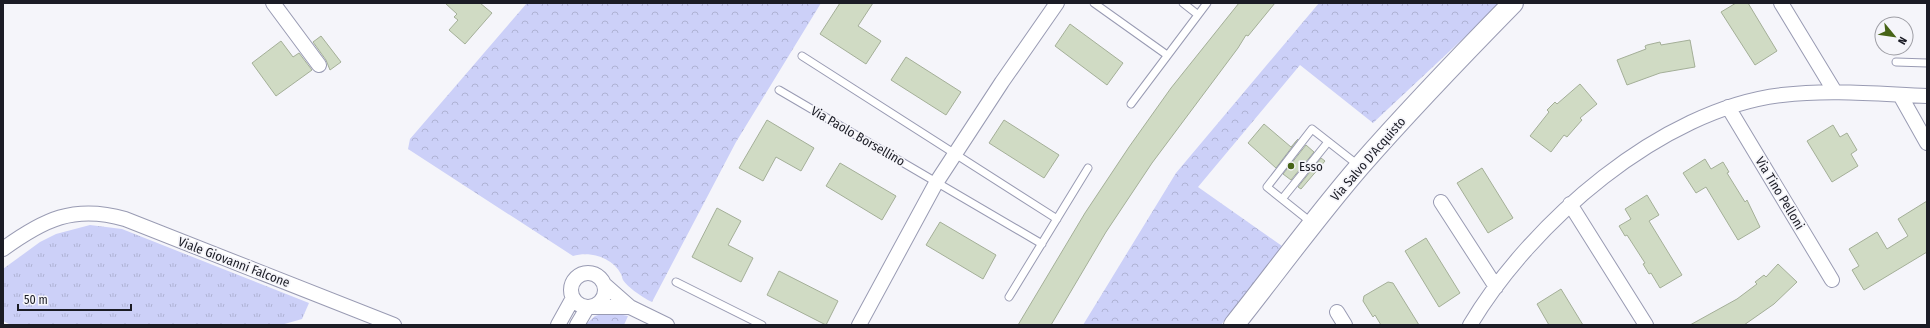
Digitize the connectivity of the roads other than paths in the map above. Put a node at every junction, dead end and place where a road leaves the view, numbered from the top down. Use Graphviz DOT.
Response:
graph roads {
  1 [pos="273,3"];
  2 [pos="1057,3"];
  3 [pos="1094,3"];
  4 [pos="1183,3"];
  5 [pos="1207,3"];
  6 [pos="1513,3"];
  7 [pos="1780,3"];
  8 [pos="1197,14"];
  9 [pos="1167,55"];
  10 [pos="802,56"];
  11 [pos="1896,62"];
  12 [pos="1927,63"];
  13 [pos="319,65"];
  14 [pos="779,90"];
  15 [pos="1835,92"];
  16 [pos="1900,95"];
  17 [pos="1927,96"];
  18 [pos="1131,104"];
  19 [pos="1728,107"];
  20 [pos="1328,142"];
  21 [pos="1927,142"];
  22 [pos="954,154"];
  23 [pos="1360,167"];
  24 [pos="1088,168"];
  25 [pos="936,183"];
  26 [pos="1282,199"];
  27 [pos="1441,202"];
  28 [pos="1570,204"];
  29 [pos="1057,219"];
  30 [pos="1313,224"];
  31 [pos="1042,244"];
  32 [pos="3,250"];
  33 [pos="1832,280"];
  34 [pos="676,282"];
  35 [pos="605,285"];
  36 [pos="1496,287"];
  37 [pos="1009,297"];
  38 [pos="573,298"];
  39 [pos="590,307"];
  40 [pos="630,307"];
  41 [pos="1337,312"];
  42 [pos="1474,323"];
  43 [pos="394,325"];
  44 [pos="558,325"];
  45 [pos="577,325"];
  46 [pos="667,325"];
  47 [pos="762,325"];
  48 [pos="859,325"];
  49 [pos="1234,325"];
  50 [pos="1345,325"];
  51 [pos="1646,325"];
  1 -- 13 [label="street"];
  2 -- 22 [label="street"];
  3 -- 9 [label="lane"];
  4 -- 8 [label="lane"];
  5 -- 8 [label="lane"];
  6 -- 23 [label="street, Via Salvo D'Acquisto"];
  7 -- 15 [label="street"];
  8 -- 9 [label="lane"];
  9 -- 18 [label="lane"];
  10 -- 22 [label="lane"];
  11 -- 12 [label="lane"];
  14 -- 25 [label="lane, Via Paolo Borsellino"];
  15 -- 16 [label="street"];
  15 -- 19 [label="street"];
  16 -- 17 [label="street"];
  16 -- 21 [label="street"];
  19 -- 28 [label="street"];
  19 -- 33 [label="street, Via Tino Pelloni"];
  20 -- 23 [label="lane"];
  20 -- 26 [label="lane"];
  20 -- 26 [label="lane"];
  22 -- 25 [label="street"];
  22 -- 29 [label="lane"];
  23 -- 30 [label="street, Via Salvo D'Acquisto"];
  24 -- 29 [label="lane"];
  25 -- 31 [label="lane, Via Paolo Borsellino"];
  25 -- 48 [label="street"];
  26 -- 30 [label="lane"];
  27 -- 36 [label="street"];
  28 -- 36 [label="street"];
  28 -- 51 [label="street"];
  29 -- 31 [label="lane"];
  30 -- 49 [label="street, Via Salvo D'Acquisto"];
  31 -- 37 [label="lane"];
  32 -- 43 [label="street, Viale Giovanni Falcone"];
  34 -- 47 [label="lane"];
  35 -- 38 [label="street"];
  35 -- 39 [label="street"];
  35 -- 40 [label="street"];
  36 -- 42 [label="street"];
  38 -- 39 [label="street"];
  38 -- 44 [label="street"];
  39 -- 40 [label="street"];
  39 -- 45 [label="street"];
  40 -- 46 [label="street"];
  41 -- 50 [label="street"];
}
